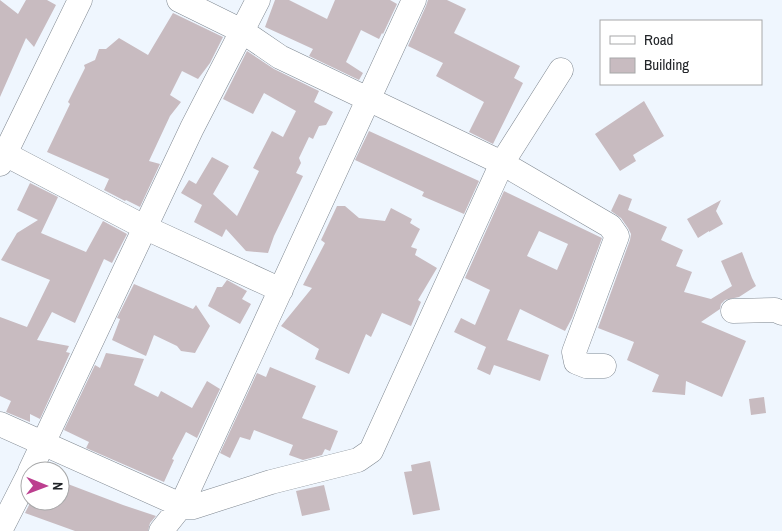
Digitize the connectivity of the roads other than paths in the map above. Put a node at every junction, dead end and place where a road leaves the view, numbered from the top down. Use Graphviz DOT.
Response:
graph roads {
  1 [pos="80,0"];
  2 [pos="179,0"];
  3 [pos="258,0"];
  4 [pos="414,0"];
  5 [pos="242,32"];
  6 [pos="561,70"];
  7 [pos="368,98"];
  8 [pos="2,159"];
  9 [pos="502,163"];
  10 [pos="146,228"];
  11 [pos="281,290"];
  12 [pos="733,311"];
  13 [pos="782,313"];
  14 [pos="604,366"];
  15 [pos="0,424"];
  16 [pos="44,444"];
  17 [pos="35,461"];
  18 [pos="20,491"];
  19 [pos="180,506"];
  20 [pos="0,531"];
  21 [pos="162,531"];
  1 -- 8 [label="street"];
  2 -- 5 [label="street"];
  3 -- 5 [label="street"];
  4 -- 7 [label="street"];
  5 -- 7 [label="street"];
  5 -- 10 [label="street"];
  6 -- 9 [label="street"];
  7 -- 9 [label="street"];
  7 -- 11 [label="street"];
  8 -- 10 [label="street"];
  9 -- 14 [label="street"];
  9 -- 19 [label="street"];
  10 -- 11 [label="street"];
  10 -- 16 [label="street"];
  11 -- 19 [label="street"];
  12 -- 13 [label="street"];
  15 -- 16 [label="street"];
  16 -- 17 [label="street"];
  16 -- 19 [label="street"];
  18 -- 20 [label="street"];
  19 -- 21 [label="street"];
}
